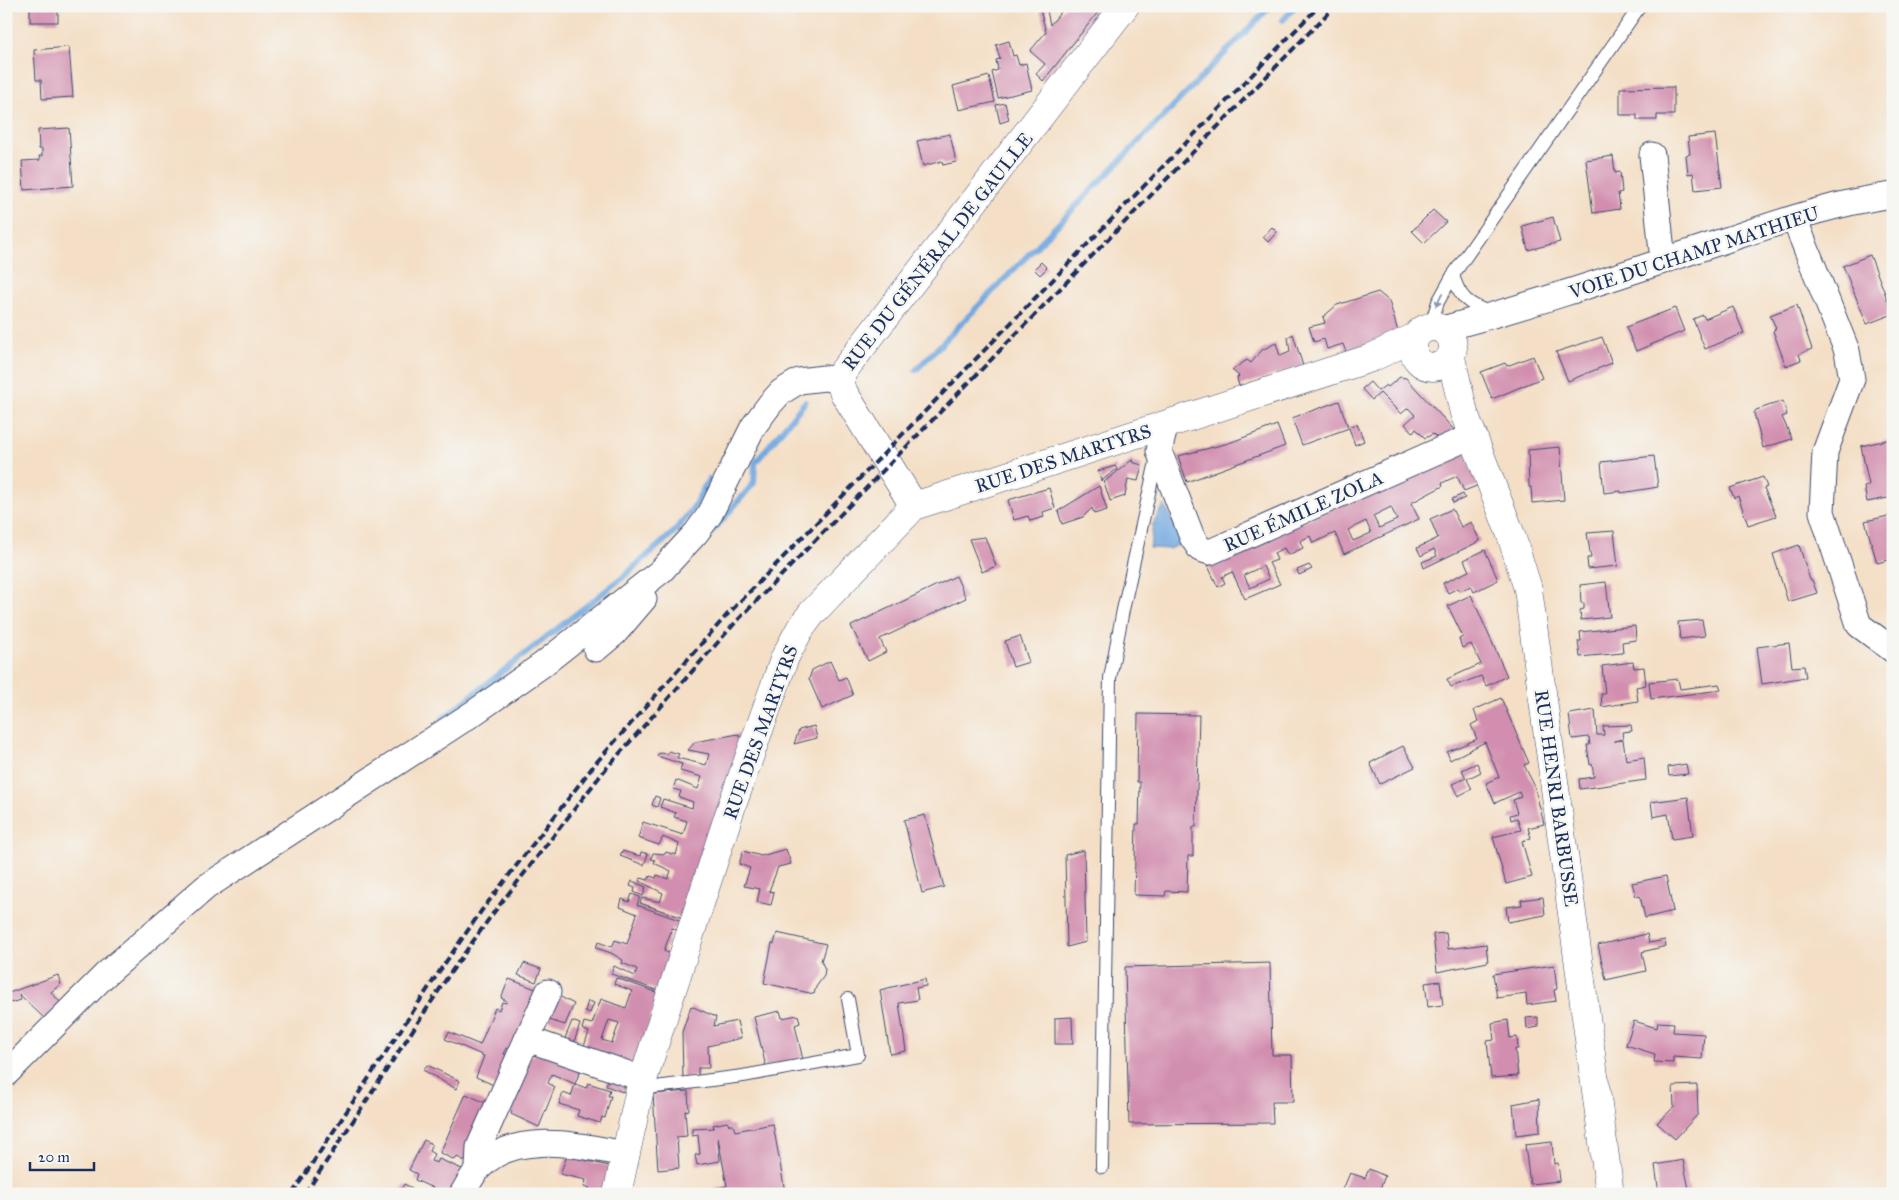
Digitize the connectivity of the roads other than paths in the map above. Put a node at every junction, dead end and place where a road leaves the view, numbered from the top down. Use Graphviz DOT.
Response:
graph roads {
  1 [pos="1126,6"];
  2 [pos="1640,6"];
  3 [pos="1652,156"];
  4 [pos="1893,195"];
  5 [pos="1794,218"];
  6 [pos="1663,261"];
  7 [pos="1453,275"];
  8 [pos="1496,315"];
  9 [pos="1433,346"];
  10 [pos="841,380"];
  11 [pos="1166,424"];
  12 [pos="1469,424"];
  13 [pos="1159,451"];
  14 [pos="914,506"];
  15 [pos="673,558"];
  16 [pos="596,649"];
  17 [pos="1893,650"];
  18 [pos="548,992"];
  19 [pos="848,999"];
  20 [pos="527,1039"];
  21 [pos="6,1074"];
  22 [pos="642,1084"];
  23 [pos="626,1154"];
  24 [pos="1102,1167"];
  25 [pos="478,1168"];
  26 [pos="462,1194"];
  27 [pos="618,1194"];
  28 [pos="1610,1194"];
  1 -- 10 [label="street, RUE DU GÉNÉRAL DE GAULLE"];
  2 -- 7 [label="lane"];
  3 -- 6 [label="street"];
  4 -- 5 [label="street, VOIE DU CHAMP MATHIEU"];
  5 -- 6 [label="street, VOIE DU CHAMP MATHIEU"];
  5 -- 17 [label="street"];
  6 -- 8 [label="street, VOIE DU CHAMP MATHIEU"];
  7 -- 8 [label="lane"];
  7 -- 9 [label="lane, one-way"];
  8 -- 9 [label="street, VOIE DU CHAMP MATHIEU"];
  9 -- 11 [label="street"];
  9 -- 12 [label="street, RUE HENRI BARBUSSE"];
  10 -- 14 [label="street, RUE DU GÉNÉRAL DE GAULLE"];
  10 -- 15 [label="street"];
  11 -- 13 [label="street"];
  11 -- 14 [label="street, RUE DES MARTYRS"];
  12 -- 13 [label="street, RUE ÉMILE ZOLA"];
  12 -- 28 [label="street, RUE HENRI BARBUSSE"];
  13 -- 24 [label="lane"];
  14 -- 22 [label="street, RUE DES MARTYRS"];
  15 -- 16 [label="street"];
  15 -- 21 [label="street"];
  18 -- 20 [label="street"];
  19 -- 22 [label="lane"];
  20 -- 22 [label="street"];
  20 -- 25 [label="street"];
  22 -- 23 [label="street, RUE DES MARTYRS"];
  23 -- 25 [label="street"];
  23 -- 27 [label="street, RUE DES MARTYRS"];
  25 -- 26 [label="street"];
}
